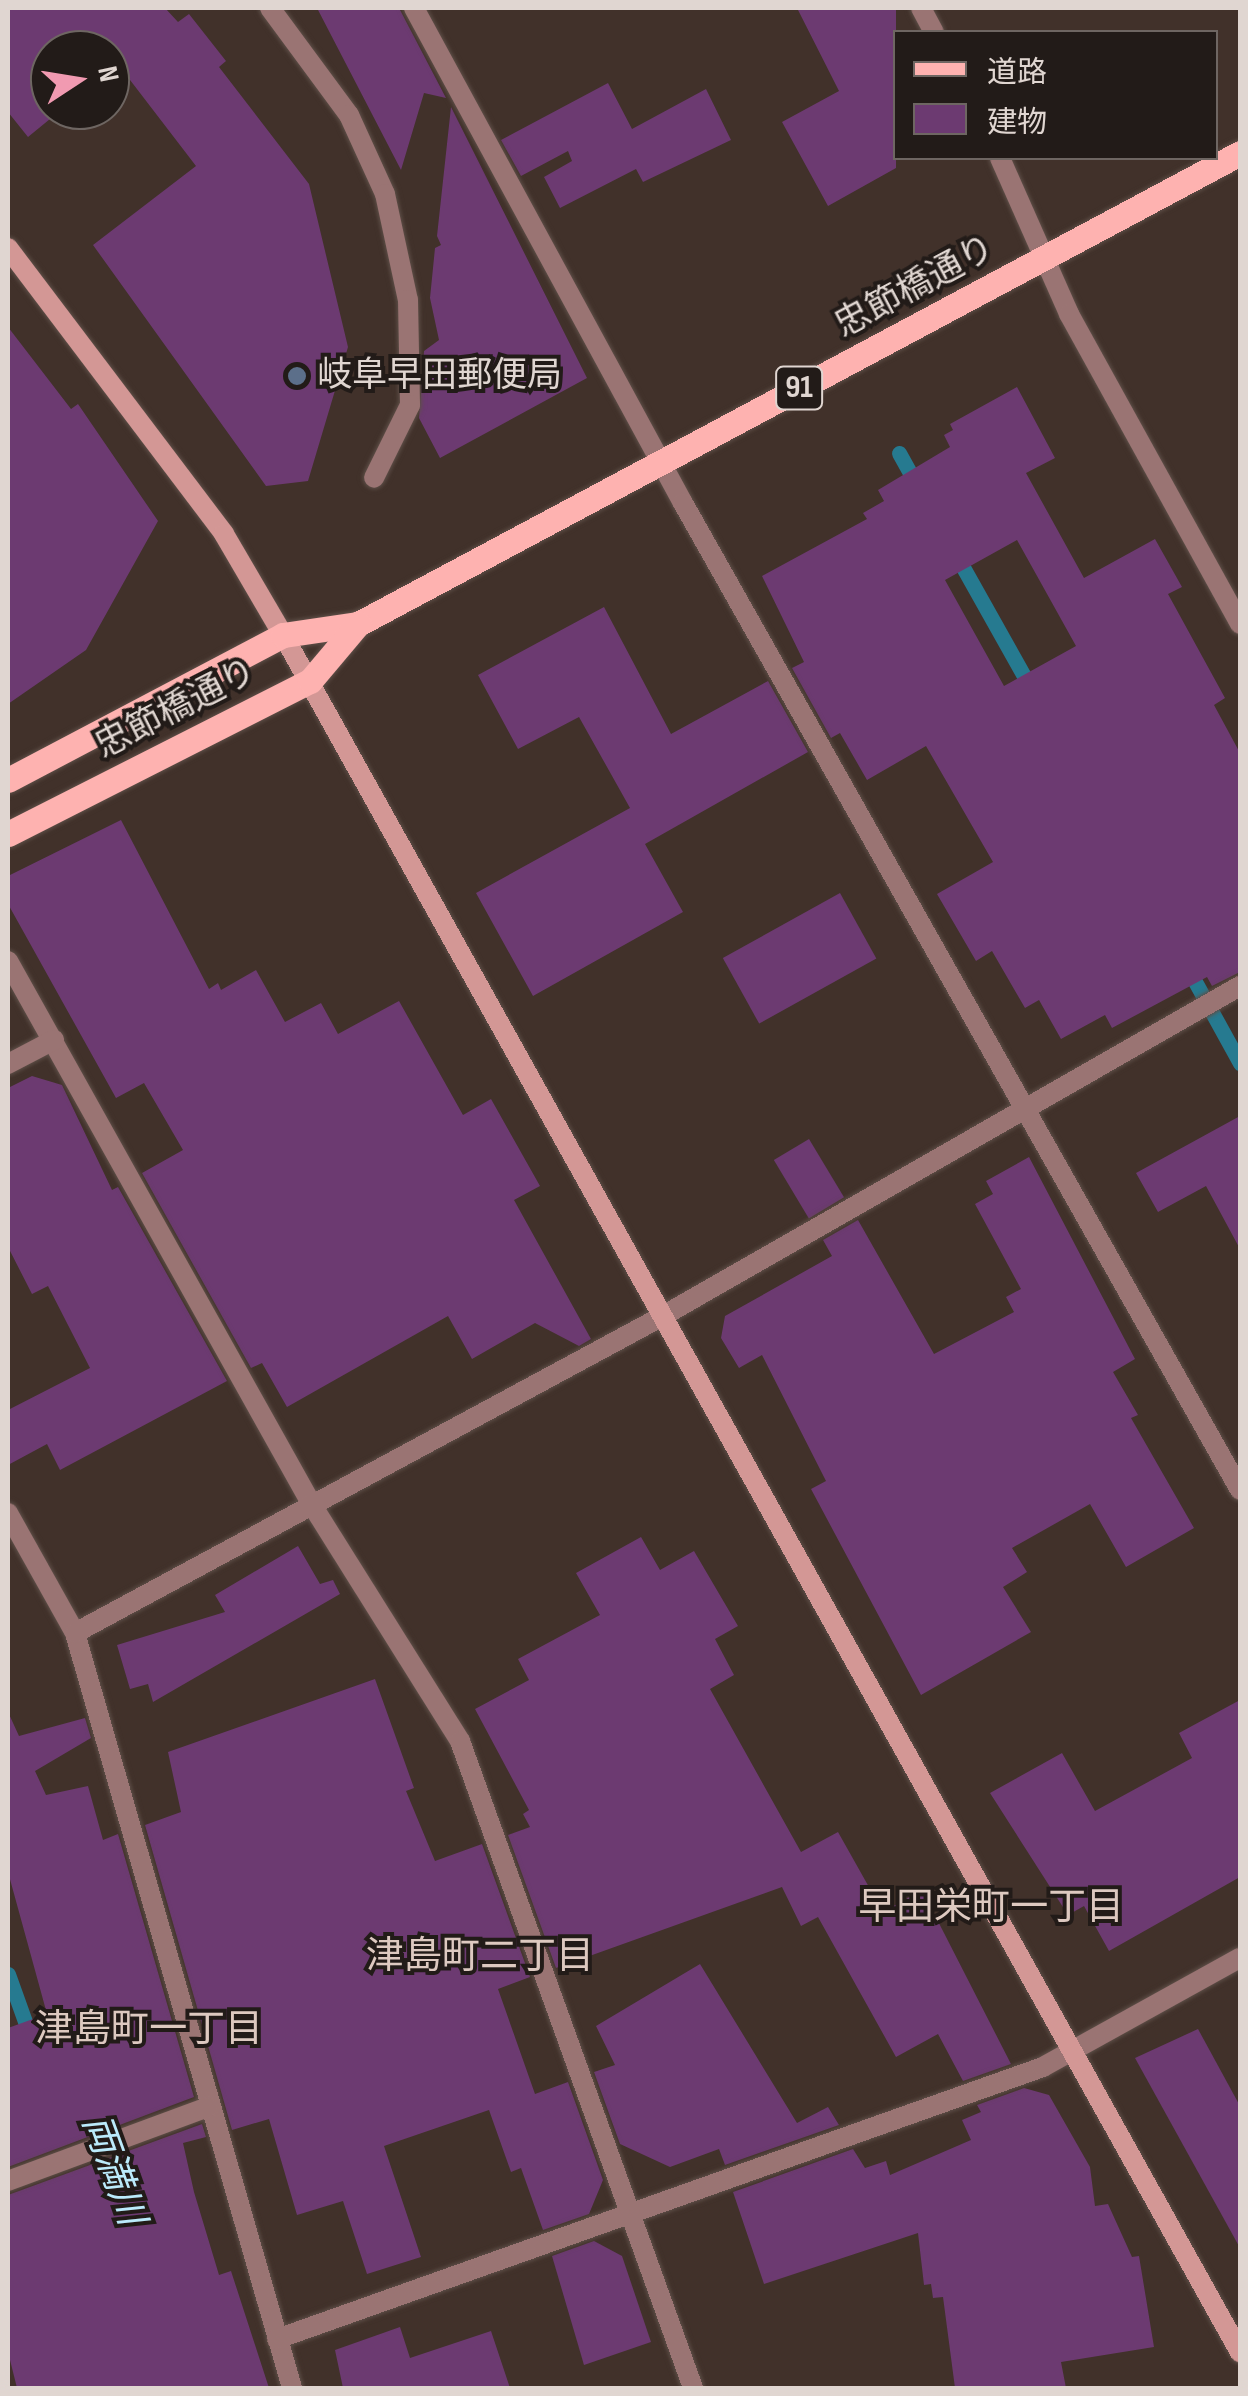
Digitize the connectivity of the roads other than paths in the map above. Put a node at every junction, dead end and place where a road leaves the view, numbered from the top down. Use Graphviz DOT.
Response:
graph roads {
  1 [pos="270,8"];
  2 [pos="414,8"];
  3 [pos="921,8"];
  4 [pos="933,30"];
  5 [pos="1240,153"];
  6 [pos="1001,160"];
  7 [pos="8,248"];
  8 [pos="1046,256"];
  9 [pos="662,462"];
  10 [pos="374,478"];
  11 [pos="358,624"];
  12 [pos="1240,624"];
  13 [pos="284,635"];
  14 [pos="310,681"];
  15 [pos="8,780"];
  16 [pos="8,834"];
  17 [pos="8,961"];
  18 [pos="1240,986"];
  19 [pos="54,1040"];
  20 [pos="8,1064"];
  21 [pos="1026,1109"];
  22 [pos="661,1317"];
  23 [pos="1240,1490"];
  24 [pos="312,1506"];
  25 [pos="8,1514"];
  26 [pos="76,1634"];
  27 [pos="1240,1958"];
  28 [pos="1074,2052"];
  29 [pos="208,2107"];
  30 [pos="8,2181"];
  31 [pos="634,2212"];
  32 [pos="277,2339"];
  33 [pos="1240,2352"];
  34 [pos="292,2388"];
  35 [pos="694,2388"];
  1 -- 10 [label="street"];
  2 -- 9 [label="street"];
  3 -- 4 [label="street"];
  5 -- 8 [label="main road, 忠節橋通り / 91"];
  6 -- 8 [label="street"];
  7 -- 13 [label="street"];
  8 -- 9 [label="main road, 忠節橋通り / 91"];
  8 -- 12 [label="street"];
  9 -- 11 [label="main road, 忠節橋通り / 91"];
  9 -- 21 [label="street"];
  11 -- 13 [label="main road, 忠節橋通り / 91"];
  11 -- 14 [label="main road, 忠節橋通り / 91"];
  13 -- 14 [label="street"];
  13 -- 15 [label="main road, 忠節橋通り / 91"];
  14 -- 16 [label="main road, 忠節橋通り / 91"];
  14 -- 22 [label="street"];
  17 -- 19 [label="street"];
  18 -- 21 [label="street"];
  19 -- 20 [label="street"];
  19 -- 24 [label="street"];
  21 -- 22 [label="street"];
  21 -- 23 [label="street"];
  22 -- 24 [label="street"];
  22 -- 28 [label="street"];
  24 -- 26 [label="street"];
  24 -- 31 [label="street"];
  25 -- 26 [label="street"];
  26 -- 29 [label="street"];
  27 -- 28 [label="street"];
  28 -- 31 [label="street"];
  28 -- 33 [label="street"];
  29 -- 30 [label="street"];
  29 -- 32 [label="street"];
  31 -- 32 [label="street"];
  31 -- 35 [label="street"];
  32 -- 34 [label="street"];
}
